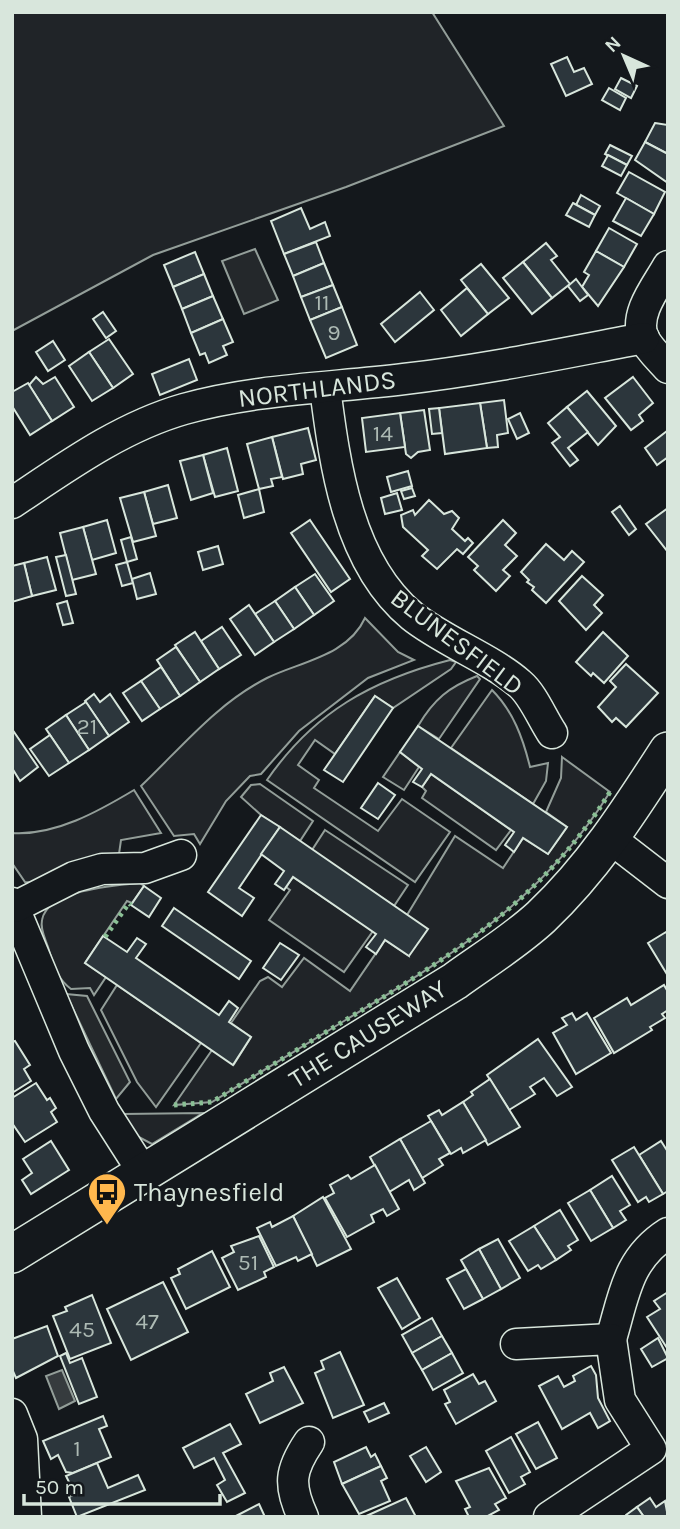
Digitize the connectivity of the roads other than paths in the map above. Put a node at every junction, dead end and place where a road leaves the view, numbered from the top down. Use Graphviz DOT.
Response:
graph roads {
  1 [pos="668,266"];
  2 [pos="643,338"];
  3 [pos="668,368"];
  4 [pos="325,388"];
  5 [pos="12,503"];
  6 [pos="552,733"];
  7 [pos="668,751"];
  8 [pos="611,839"];
  9 [pos="181,855"];
  10 [pos="668,883"];
  11 [pos="13,905"];
  12 [pos="142,1172"];
  13 [pos="668,1233"];
  14 [pos="12,1254"];
  15 [pos="611,1339"];
  16 [pos="516,1344"];
  17 [pos="12,1415"];
  18 [pos="309,1442"];
  19 [pos="660,1443"];
  20 [pos="26,1517"];
  21 [pos="303,1517"];
  22 [pos="549,1517"];
  1 -- 2 [label="street"];
  2 -- 3 [label="street"];
  2 -- 4 [label="street, NORTHLANDS"];
  4 -- 5 [label="street, NORTHLANDS"];
  4 -- 6 [label="street, BLUNESFIELD"];
  7 -- 8 [label="main road, THE CAUSEWAY"];
  8 -- 10 [label="street"];
  8 -- 12 [label="main road, THE CAUSEWAY"];
  9 -- 11 [label="street"];
  11 -- 12 [label="street"];
  12 -- 14 [label="main road, THE CAUSEWAY"];
  13 -- 15 [label="street"];
  15 -- 16 [label="street"];
  15 -- 19 [label="street"];
  17 -- 20 [label="street"];
  18 -- 21 [label="street"];
  19 -- 22 [label="street"];
}
